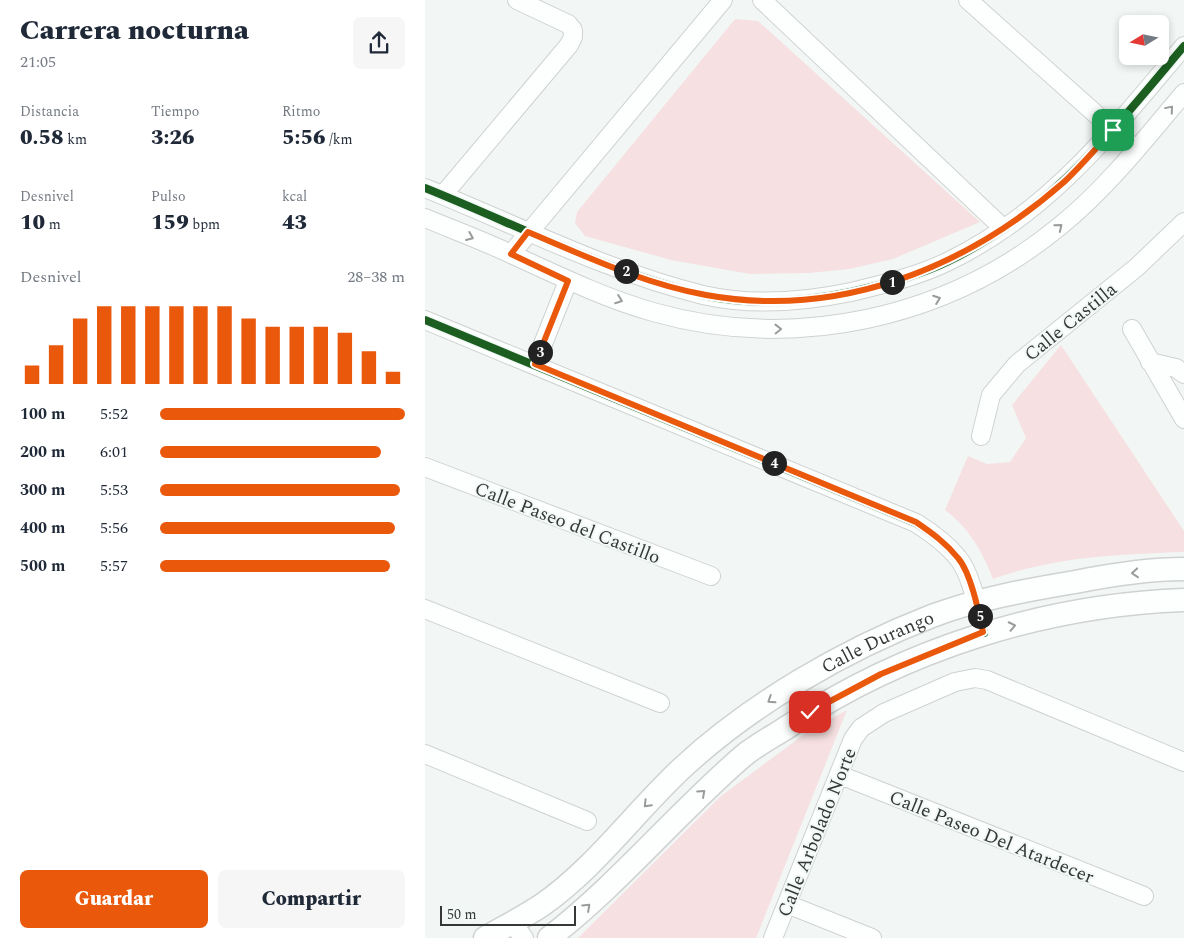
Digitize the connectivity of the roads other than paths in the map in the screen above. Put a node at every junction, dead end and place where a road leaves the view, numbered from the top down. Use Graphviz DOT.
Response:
graph roads {
  1 [pos="517,0"];
  2 [pos="723,0"];
  3 [pos="763,0"];
  4 [pos="968,0"];
  5 [pos="1184,46"];
  6 [pos="1184,93"];
  7 [pos="1113,130"];
  8 [pos="1136,150"];
  9 [pos="425,188"];
  10 [pos="443,195"];
  11 [pos="425,218"];
  12 [pos="1184,222"];
  13 [pos="1004,229"];
  14 [pos="528,232"];
  15 [pos="511,254"];
  16 [pos="568,281"];
  17 [pos="425,320"];
  18 [pos="1131,329"];
  19 [pos="1149,362"];
  20 [pos="535,364"];
  21 [pos="1184,374"];
  22 [pos="1184,419"];
  23 [pos="981,436"];
  24 [pos="425,467"];
  25 [pos="1184,569"];
  26 [pos="711,576"];
  27 [pos="1184,600"];
  28 [pos="977,603"];
  29 [pos="425,609"];
  30 [pos="983,632"];
  31 [pos="660,703"];
  32 [pos="425,754"];
  33 [pos="1184,762"];
  34 [pos="840,775"];
  35 [pos="587,821"];
  36 [pos="1144,896"];
  37 [pos="787,904"];
  38 [pos="518,930"];
  39 [pos="485,938"];
  40 [pos="549,938"];
  41 [pos="773,938"];
  42 [pos="872,938"];
  1 -- 10 [label="street"];
  2 -- 14 [label="street"];
  3 -- 13 [label="street"];
  4 -- 7 [label="street"];
  5 -- 7 [label="street"];
  8 -- 6 [label="street, one-way"];
  7 -- 8 [label="street"];
  7 -- 13 [label="street"];
  16 -- 8 [label="street, one-way"];
  9 -- 10 [label="street"];
  10 -- 14 [label="street"];
  11 -- 15 [label="street, one-way"];
  12 -- 23 [label="street, Calle Castilla"];
  13 -- 14 [label="street"];
  14 -- 15 [label="street"];
  15 -- 16 [label="street"];
  16 -- 20 [label="street"];
  17 -- 20 [label="street"];
  18 -- 19 [label="street"];
  19 -- 21 [label="street"];
  19 -- 22 [label="street"];
  20 -- 28 [label="street"];
  24 -- 26 [label="street, Calle Paseo del Castillo"];
  25 -- 28 [label="main road, Calle Durango, one-way"];
  30 -- 27 [label="main road, Calle Durango, one-way"];
  28 -- 30 [label="street"];
  28 -- 38 [label="main road, Calle Durango, one-way"];
  29 -- 31 [label="street"];
  40 -- 30 [label="main road, Calle Durango, one-way"];
  32 -- 35 [label="street"];
  33 -- 34 [label="street, Calle Arbolado Norte"];
  34 -- 36 [label="street, Calle Paseo Del Atardecer"];
  34 -- 37 [label="street, Calle Arbolado Norte"];
  37 -- 41 [label="street, Calle Arbolado Norte"];
  37 -- 42 [label="street"];
  38 -- 39 [label="main road, Calle Durango"];
}
